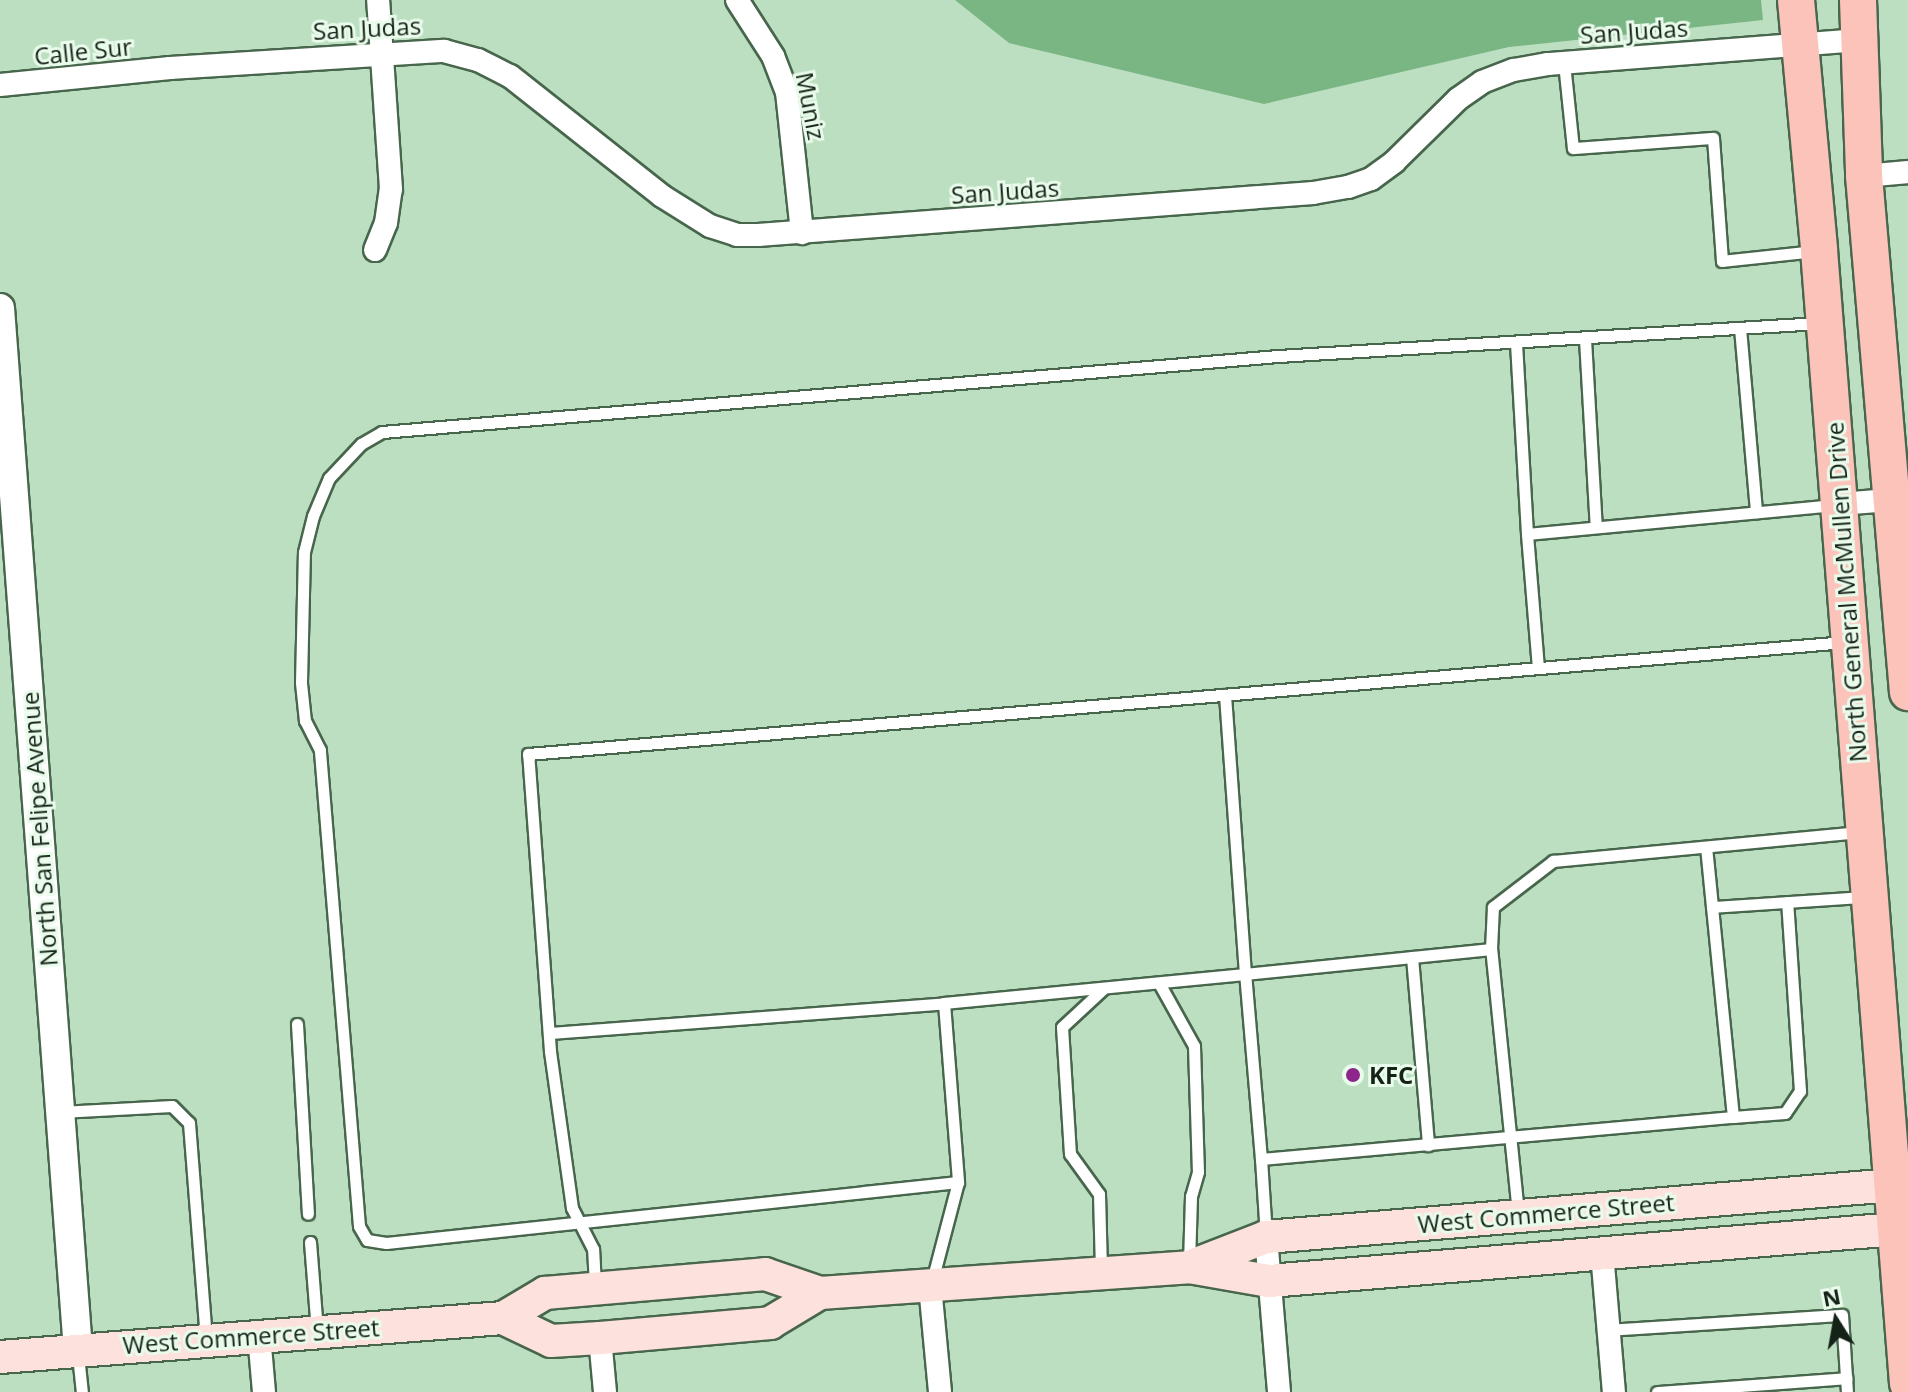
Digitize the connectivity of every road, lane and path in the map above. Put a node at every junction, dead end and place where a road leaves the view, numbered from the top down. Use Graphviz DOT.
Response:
graph roads {
  1 [pos="378,0"];
  2 [pos="737,0"];
  3 [pos="1796,0"];
  4 [pos="1858,0"];
  5 [pos="1858,40"];
  6 [pos="1800,44"];
  7 [pos="382,52"];
  8 [pos="1564,63"];
  9 [pos="170,68"];
  10 [pos="0,85"];
  11 [pos="1908,172"];
  12 [pos="1864,176"];
  13 [pos="802,233"];
  14 [pos="375,250"];
  15 [pos="1819,250"];
  16 [pos="0,308"];
  17 [pos="1825,322"];
  18 [pos="1740,328"];
  19 [pos="1585,339"];
  20 [pos="1516,343"];
  21 [pos="1900,499"];
  22 [pos="1839,504"];
  23 [pos="1756,512"];
  24 [pos="1596,527"];
  25 [pos="1527,534"];
  26 [pos="1850,642"];
  27 [pos="1538,668"];
  28 [pos="1908,692"];
  29 [pos="1225,695"];
  30 [pos="1864,832"];
  31 [pos="1706,847"];
  32 [pos="1870,897"];
  33 [pos="1787,902"];
  34 [pos="1712,907"];
  35 [pos="1491,949"];
  36 [pos="1412,957"];
  37 [pos="1245,974"];
  38 [pos="1159,983"];
  39 [pos="1104,988"];
  40 [pos="944,1003"];
  41 [pos="297,1024"];
  42 [pos="549,1033"];
  43 [pos="60,1112"];
  44 [pos="1733,1117"];
  45 [pos="1511,1137"];
  46 [pos="1428,1145"];
  47 [pos="1261,1159"];
  48 [pos="958,1182"];
  49 [pos="1900,1184"];
  50 [pos="308,1214"];
  51 [pos="1519,1216"];
  52 [pos="579,1222"];
  53 [pos="1902,1228"];
  54 [pos="1266,1237"];
  55 [pos="310,1242"];
  56 [pos="1602,1253"];
  57 [pos="1189,1267"];
  58 [pos="1101,1271"];
  59 [pos="1269,1281"];
  60 [pos="930,1286"];
  61 [pos="595,1289"];
  62 [pos="820,1293"];
  63 [pos="503,1318"];
  64 [pos="317,1330"];
  65 [pos="1608,1330"];
  66 [pos="259,1335"];
  67 [pos="600,1338"];
  68 [pos="207,1339"];
  69 [pos="78,1350"];
  70 [pos="0,1357"];
  71 [pos="1846,1378"];
  72 [pos="1908,1384"];
  73 [pos="82,1392"];
  74 [pos="264,1392"];
  75 [pos="605,1392"];
  76 [pos="940,1392"];
  77 [pos="1279,1392"];
  78 [pos="1614,1392"];
  79 [pos="1657,1392"];
  80 [pos="1847,1392"];
  1 -- 7 [label="street"];
  2 -- 13 [label="street, Muniz"];
  3 -- 6 [label="main road, North General McMullen Drive"];
  4 -- 5 [label="main road, North General McMullen Drive"];
  5 -- 6 [label="street, San Judas"];
  5 -- 12 [label="main road, North General McMullen Drive"];
  6 -- 8 [label="street, San Judas"];
  6 -- 15 [label="main road, North General McMullen Drive"];
  7 -- 9 [label="street, San Judas"];
  7 -- 13 [label="street, San Judas"];
  7 -- 14 [label="street"];
  8 -- 13 [label="street, San Judas"];
  8 -- 15 [label="lane"];
  9 -- 10 [label="street, Calle Sur"];
  11 -- 12 [label="street"];
  12 -- 21 [label="main road, North General McMullen Drive"];
  15 -- 17 [label="main road, North General McMullen Drive"];
  16 -- 43 [label="street, North San Felipe Avenue"];
  17 -- 18 [label="lane"];
  17 -- 22 [label="main road, North General McMullen Drive"];
  18 -- 19 [label="lane"];
  18 -- 23 [label="lane"];
  19 -- 20 [label="lane"];
  19 -- 24 [label="lane"];
  20 -- 25 [label="lane"];
  20 -- 52 [label="lane"];
  21 -- 22 [label="street"];
  21 -- 28 [label="main road, North General McMullen Drive"];
  22 -- 23 [label="lane"];
  22 -- 26 [label="main road, North General McMullen Drive"];
  23 -- 24 [label="lane"];
  24 -- 25 [label="lane"];
  25 -- 27 [label="lane"];
  26 -- 27 [label="lane"];
  26 -- 30 [label="main road, North General McMullen Drive"];
  27 -- 29 [label="lane"];
  29 -- 37 [label="lane"];
  29 -- 42 [label="lane"];
  30 -- 31 [label="lane"];
  30 -- 32 [label="main road, North General McMullen Drive"];
  31 -- 34 [label="lane"];
  31 -- 35 [label="lane"];
  32 -- 33 [label="lane"];
  32 -- 49 [label="main road, North General McMullen Drive"];
  33 -- 34 [label="lane"];
  33 -- 44 [label="lane"];
  34 -- 44 [label="lane"];
  35 -- 36 [label="lane"];
  35 -- 45 [label="lane"];
  36 -- 37 [label="lane"];
  36 -- 46 [label="lane"];
  37 -- 38 [label="lane"];
  37 -- 47 [label="lane"];
  38 -- 39 [label="lane"];
  38 -- 57 [label="lane"];
  39 -- 40 [label="lane"];
  39 -- 58 [label="lane"];
  40 -- 42 [label="lane"];
  40 -- 48 [label="lane"];
  41 -- 50 [label="lane"];
  42 -- 52 [label="lane"];
  43 -- 68 [label="lane"];
  43 -- 69 [label="street, North San Felipe Avenue"];
  44 -- 45 [label="lane"];
  45 -- 46 [label="lane"];
  45 -- 51 [label="lane"];
  46 -- 47 [label="lane"];
  47 -- 54 [label="lane"];
  48 -- 52 [label="lane"];
  48 -- 60 [label="lane"];
  49 -- 51 [label="main road, West Commerce Street"];
  49 -- 53 [label="main road, North General McMullen Drive"];
  51 -- 54 [label="main road, West Commerce Street"];
  52 -- 61 [label="lane"];
  53 -- 56 [label="main road, West Commerce Street"];
  53 -- 72 [label="main road, North General McMullen Drive"];
  54 -- 57 [label="main road, West Commerce Street"];
  54 -- 59 [label="street"];
  55 -- 64 [label="lane"];
  56 -- 59 [label="main road, West Commerce Street"];
  56 -- 65 [label="street"];
  57 -- 58 [label="main road, West Commerce Street"];
  57 -- 59 [label="main road, West Commerce Street"];
  58 -- 60 [label="main road, West Commerce Street"];
  59 -- 77 [label="street"];
  60 -- 62 [label="main road, West Commerce Street"];
  60 -- 76 [label="street"];
  61 -- 62 [label="main road, West Commerce Street"];
  61 -- 63 [label="main road, West Commerce Street"];
  62 -- 67 [label="main road, West Commerce Street"];
  63 -- 64 [label="main road, West Commerce Street"];
  63 -- 67 [label="main road, West Commerce Street"];
  64 -- 66 [label="main road, West Commerce Street"];
  65 -- 71 [label="lane"];
  65 -- 78 [label="street"];
  66 -- 68 [label="main road, West Commerce Street"];
  66 -- 74 [label="street"];
  67 -- 75 [label="street"];
  68 -- 69 [label="main road, West Commerce Street"];
  69 -- 70 [label="main road, West Commerce Street"];
  69 -- 73 [label="lane"];
  71 -- 79 [label="lane"];
  71 -- 80 [label="lane"];
}
